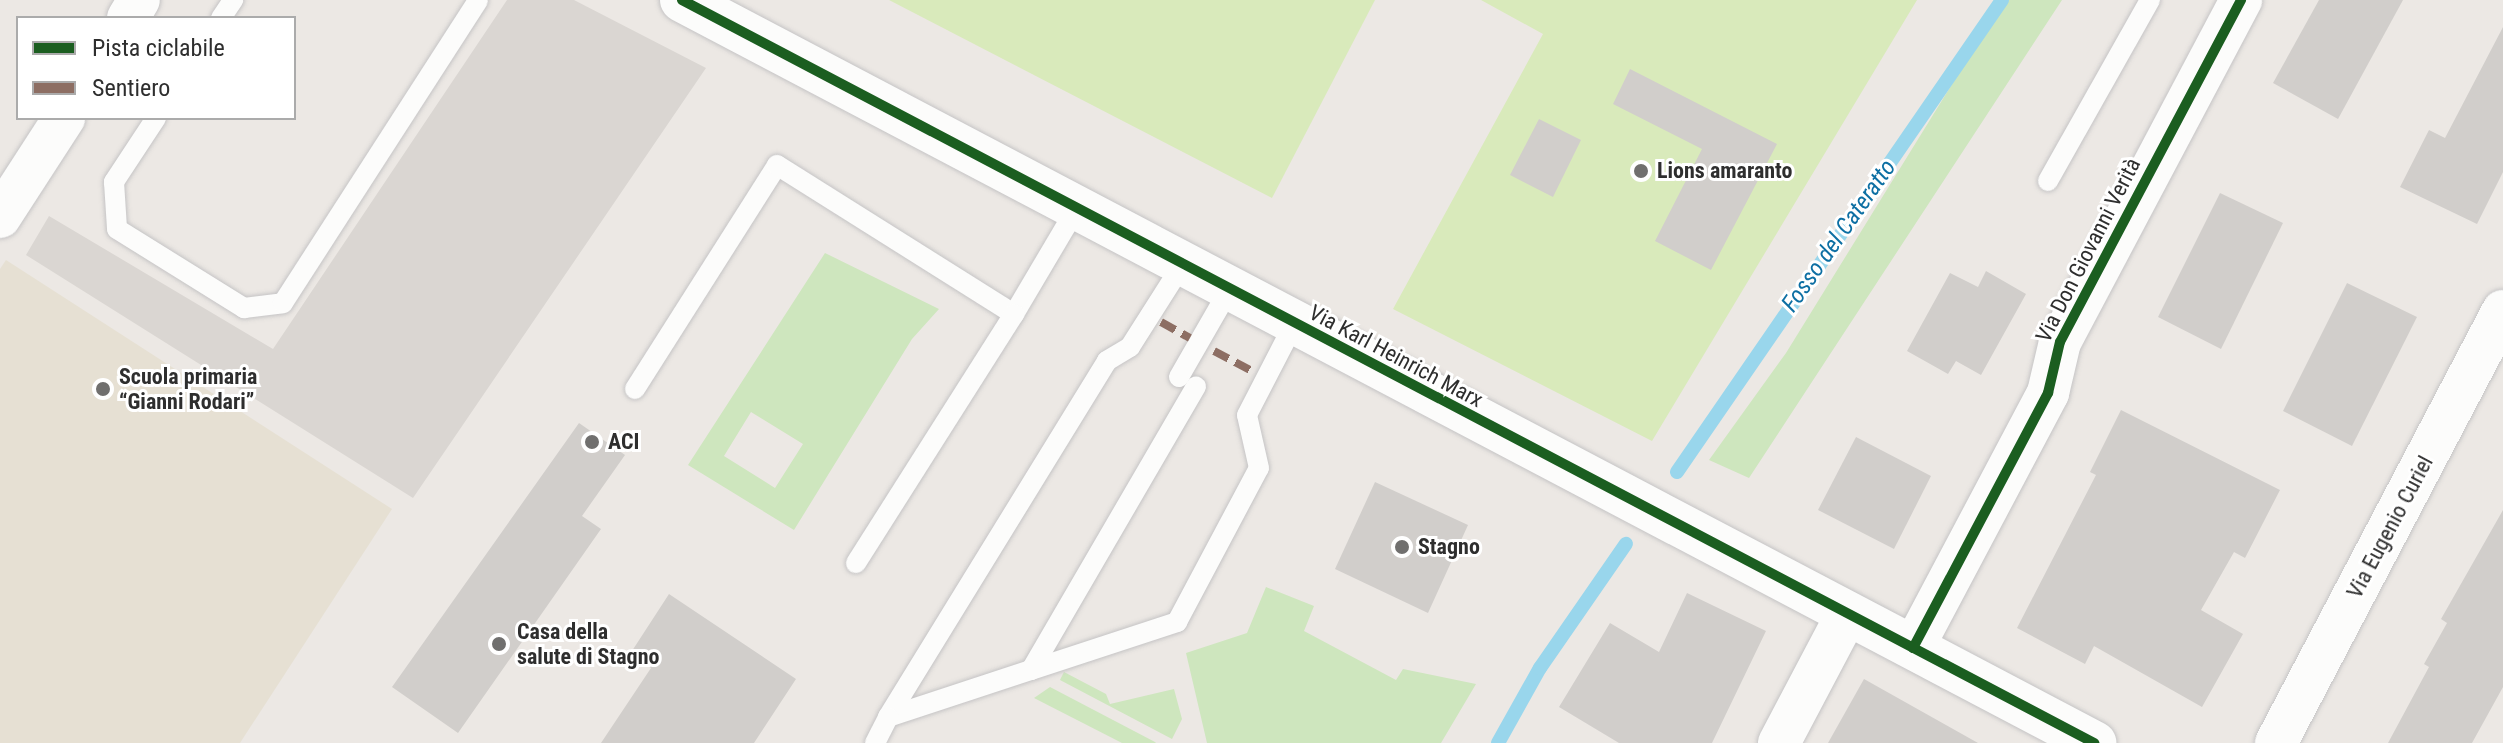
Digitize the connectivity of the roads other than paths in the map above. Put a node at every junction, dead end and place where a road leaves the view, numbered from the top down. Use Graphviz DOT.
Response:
graph roads {
  1 [pos="478,0"];
  2 [pos="682,0"];
  3 [pos="2150,0"];
  4 [pos="2241,0"];
  5 [pos="63,120"];
  6 [pos="155,120"];
  7 [pos="2048,181"];
  8 [pos="1076,209"];
  9 [pos="0,217"];
  10 [pos="1182,265"];
  11 [pos="1229,290"];
  12 [pos="2503,311"];
  13 [pos="1014,314"];
  14 [pos="1294,324"];
  15 [pos="635,389"];
  16 [pos="856,563"];
  17 [pos="1847,614"];
  18 [pos="1913,648"];
  19 [pos="1031,670"];
  20 [pos="888,717"];
  21 [pos="875,743"];
  22 [pos="1779,743"];
  23 [pos="2094,743"];
  24 [pos="2276,743"];
  1 -- 6 [label="lane"];
  2 -- 8 [label="street, Via Karl Heinrich Marx"];
  3 -- 7 [label="lane"];
  4 -- 18 [label="street, Via Don Giovanni Verità"];
  5 -- 9 [label="street"];
  8 -- 10 [label="street, Via Karl Heinrich Marx"];
  8 -- 13 [label="lane"];
  10 -- 11 [label="street, Via Karl Heinrich Marx"];
  10 -- 20 [label="lane"];
  11 -- 14 [label="street, Via Karl Heinrich Marx"];
  11 -- 19 [label="lane"];
  12 -- 24 [label="street, Via Eugenio Curiel"];
  13 -- 15 [label="lane"];
  13 -- 16 [label="lane"];
  14 -- 17 [label="street, Via Karl Heinrich Marx"];
  14 -- 19 [label="lane"];
  17 -- 18 [label="street, Via Karl Heinrich Marx"];
  17 -- 22 [label="street"];
  18 -- 23 [label="street, Via Karl Heinrich Marx"];
  19 -- 20 [label="lane"];
  20 -- 21 [label="lane"];
}
